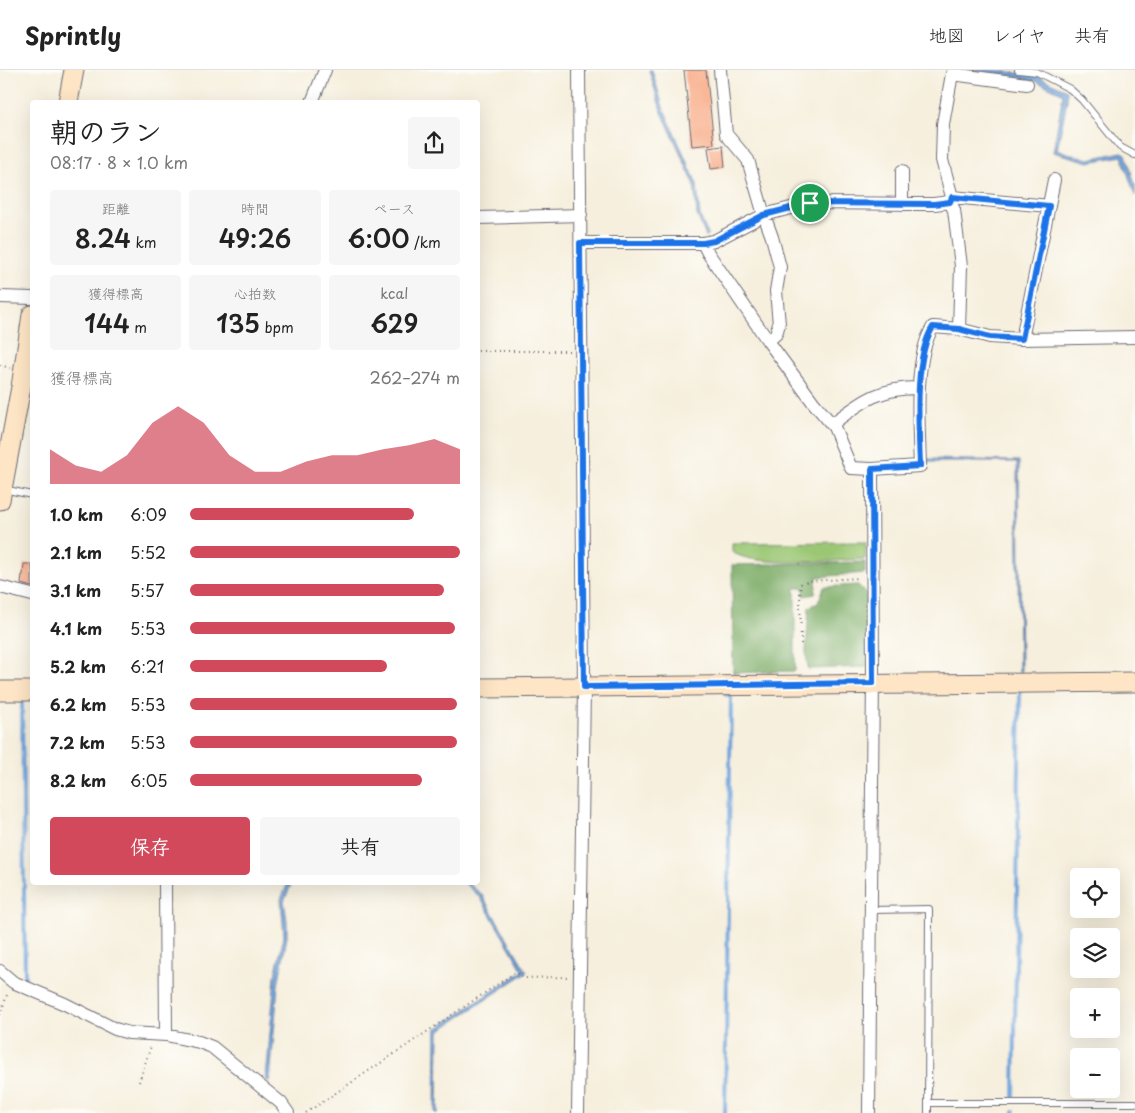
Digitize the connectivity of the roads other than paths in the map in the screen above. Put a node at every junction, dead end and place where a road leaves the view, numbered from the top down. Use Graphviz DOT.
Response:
graph roads {
  1 [pos="74,70"];
  2 [pos="325,70"];
  3 [pos="579,70"];
  4 [pos="720,70"];
  5 [pos="1018,70"];
  6 [pos="1038,71"];
  7 [pos="953,72"];
  8 [pos="1027,84"];
  9 [pos="68,100"];
  10 [pos="313,100"];
  11 [pos="1135,155"];
  12 [pos="902,171"];
  13 [pos="1054,180"];
  14 [pos="951,200"];
  15 [pos="902,204"];
  16 [pos="1049,206"];
  17 [pos="580,215"];
  18 [pos="764,215"];
  19 [pos="480,218"];
  20 [pos="580,243"];
  21 [pos="703,243"];
  22 [pos="0,297"];
  23 [pos="30,298"];
  24 [pos="959,329"];
  25 [pos="1135,337"];
  26 [pos="1022,339"];
  27 [pos="30,342"];
  28 [pos="768,342"];
  29 [pos="28,370"];
  30 [pos="918,388"];
  31 [pos="832,424"];
  32 [pos="872,469"];
  33 [pos="1,494"];
  34 [pos="30,495"];
  35 [pos="0,587"];
  36 [pos="30,594"];
  37 [pos="1135,682"];
  38 [pos="873,683"];
  39 [pos="584,687"];
  40 [pos="480,688"];
  41 [pos="30,690"];
  42 [pos="0,691"];
  43 [pos="165,885"];
  44 [pos="871,910"];
  45 [pos="0,971"];
  46 [pos="166,1035"];
  47 [pos="928,1103"];
  48 [pos="1135,1103"];
  49 [pos="288,1113"];
  50 [pos="578,1113"];
  51 [pos="869,1113"];
  52 [pos="928,1113"];
  1 -- 9 [label="street"];
  2 -- 10 [label="street"];
  3 -- 17 [label="street"];
  4 -- 18 [label="street"];
  5 -- 6 [label="lane"];
  6 -- 11 [label="lane"];
  7 -- 8 [label="street"];
  7 -- 14 [label="street"];
  12 -- 15 [label="street"];
  13 -- 16 [label="street"];
  14 -- 15 [label="street"];
  14 -- 16 [label="street"];
  14 -- 24 [label="street"];
  15 -- 18 [label="street"];
  16 -- 26 [label="street"];
  17 -- 19 [label="street"];
  17 -- 20 [label="street"];
  18 -- 21 [label="street"];
  18 -- 28 [label="street"];
  20 -- 21 [label="street"];
  20 -- 39 [label="street"];
  21 -- 28 [label="street"];
  22 -- 23 [label="street"];
  24 -- 26 [label="street"];
  24 -- 30 [label="street"];
  25 -- 26 [label="street"];
  27 -- 29 [label="street"];
  28 -- 31 [label="street"];
  29 -- 33 [label="street"];
  30 -- 31 [label="street"];
  30 -- 32 [label="street"];
  31 -- 32 [label="street"];
  32 -- 38 [label="street"];
  33 -- 34 [label="lane"];
  35 -- 36 [label="street"];
  37 -- 38 [label="street"];
  38 -- 39 [label="street"];
  38 -- 44 [label="street"];
  39 -- 40 [label="street"];
  39 -- 50 [label="street"];
  41 -- 42 [label="street"];
  43 -- 46 [label="street"];
  44 -- 47 [label="lane"];
  44 -- 51 [label="street"];
  45 -- 46 [label="street"];
  46 -- 49 [label="street"];
  47 -- 48 [label="lane"];
  47 -- 52 [label="lane"];
}
